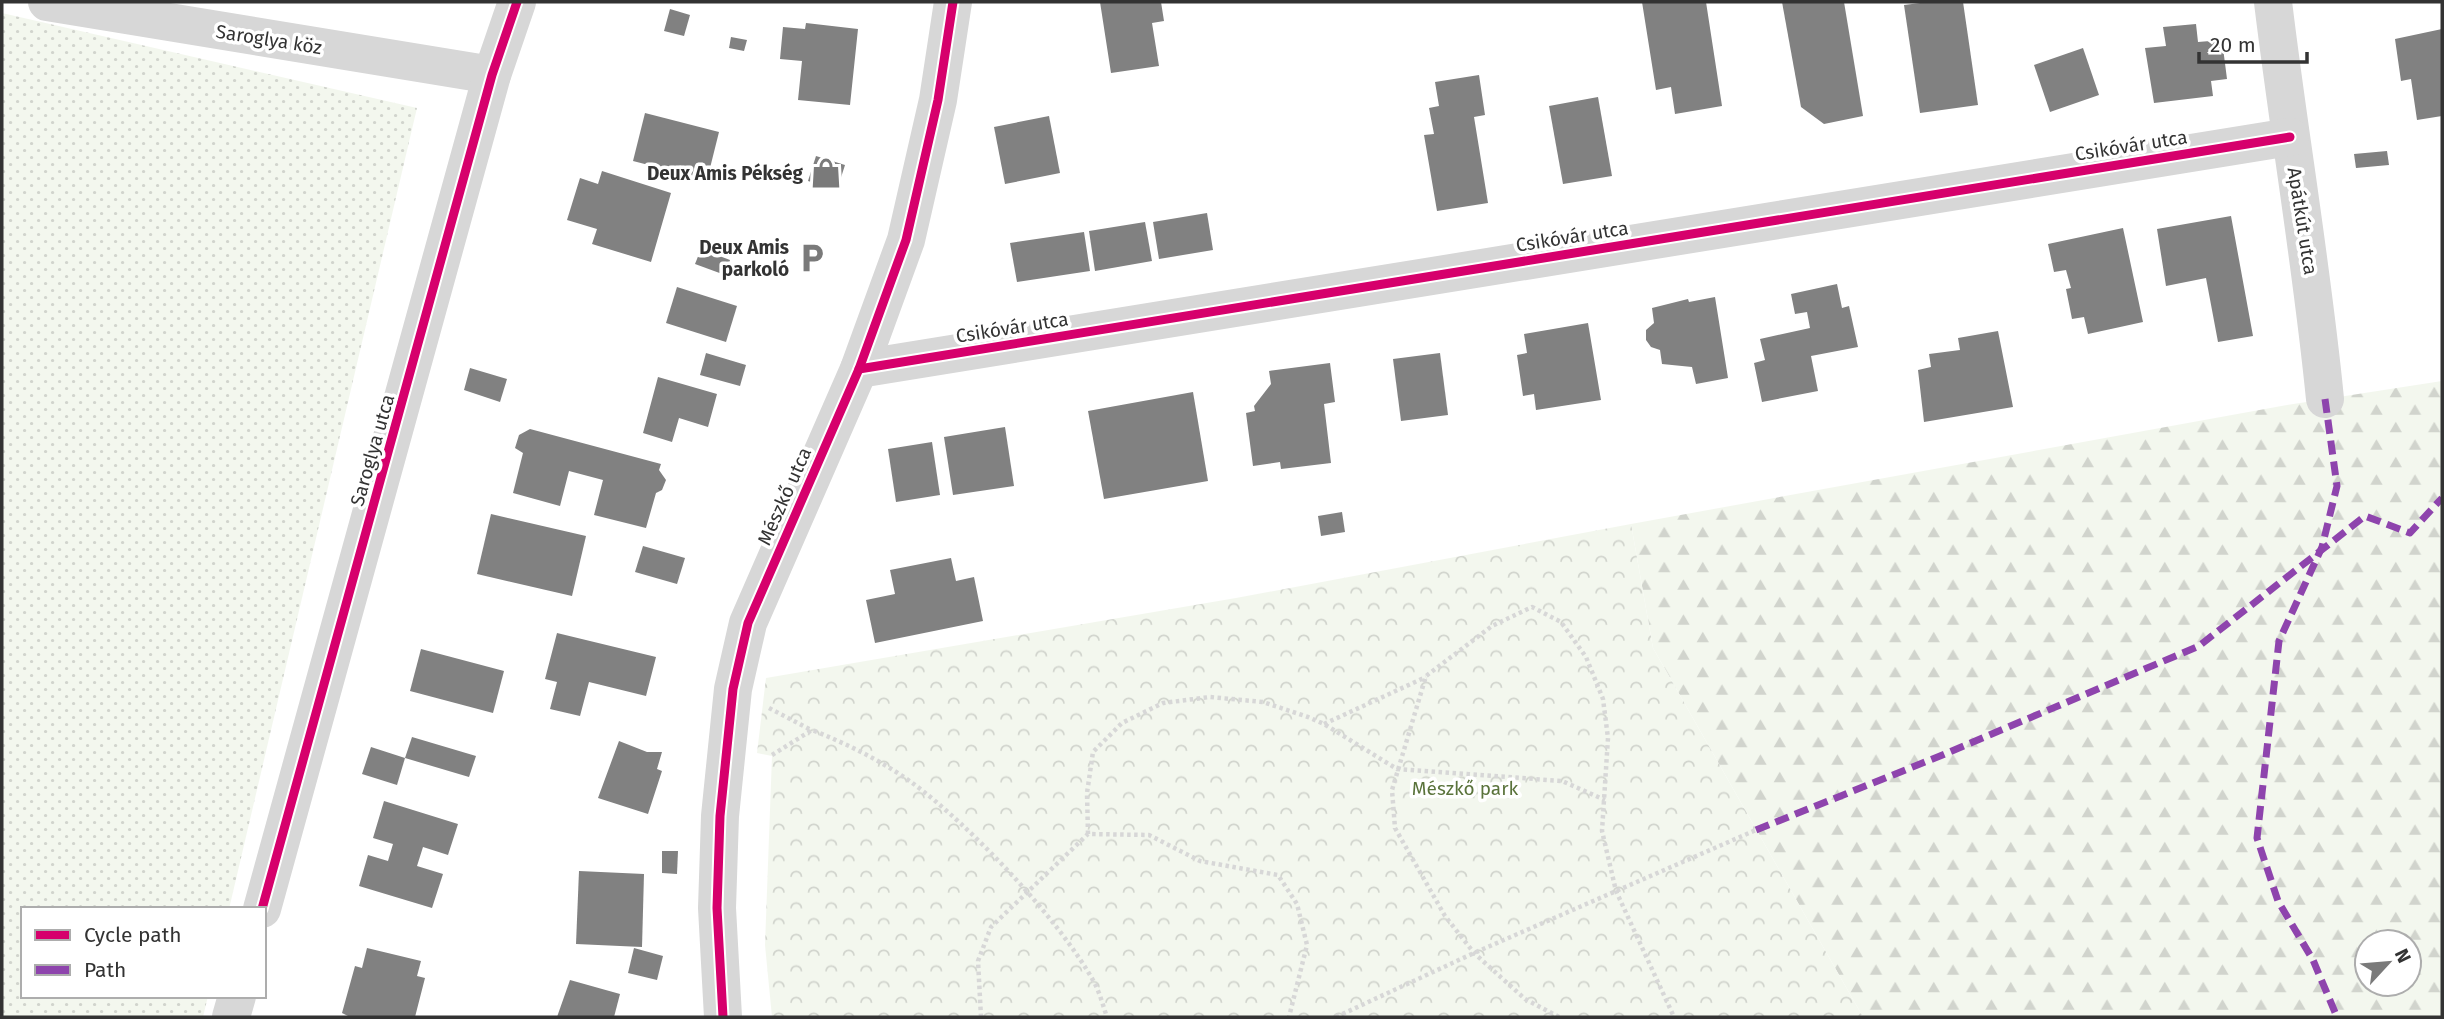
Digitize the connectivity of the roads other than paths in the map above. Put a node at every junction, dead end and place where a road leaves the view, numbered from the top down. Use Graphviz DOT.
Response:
graph roads {
  1 [pos="47,2"];
  2 [pos="517,2"];
  3 [pos="953,2"];
  4 [pos="2273,2"];
  5 [pos="492,75"];
  6 [pos="2290,137"];
  7 [pos="859,369"];
  8 [pos="2325,399"];
  9 [pos="263,907"];
  10 [pos="236,998"];
  11 [pos="231,1017"];
  12 [pos="723,1017"];
  1 -- 5 [label="street, Saroglya köz"];
  2 -- 5 [label="street, Saroglya utca"];
  3 -- 7 [label="street, Mészkő utca"];
  4 -- 6 [label="street, Apátkút utca"];
  5 -- 9 [label="street, Saroglya utca"];
  6 -- 7 [label="street, Csikóvár utca"];
  6 -- 8 [label="street, Apátkút utca"];
  7 -- 12 [label="street, Mészkő utca"];
  10 -- 11 [label="street"];
}
